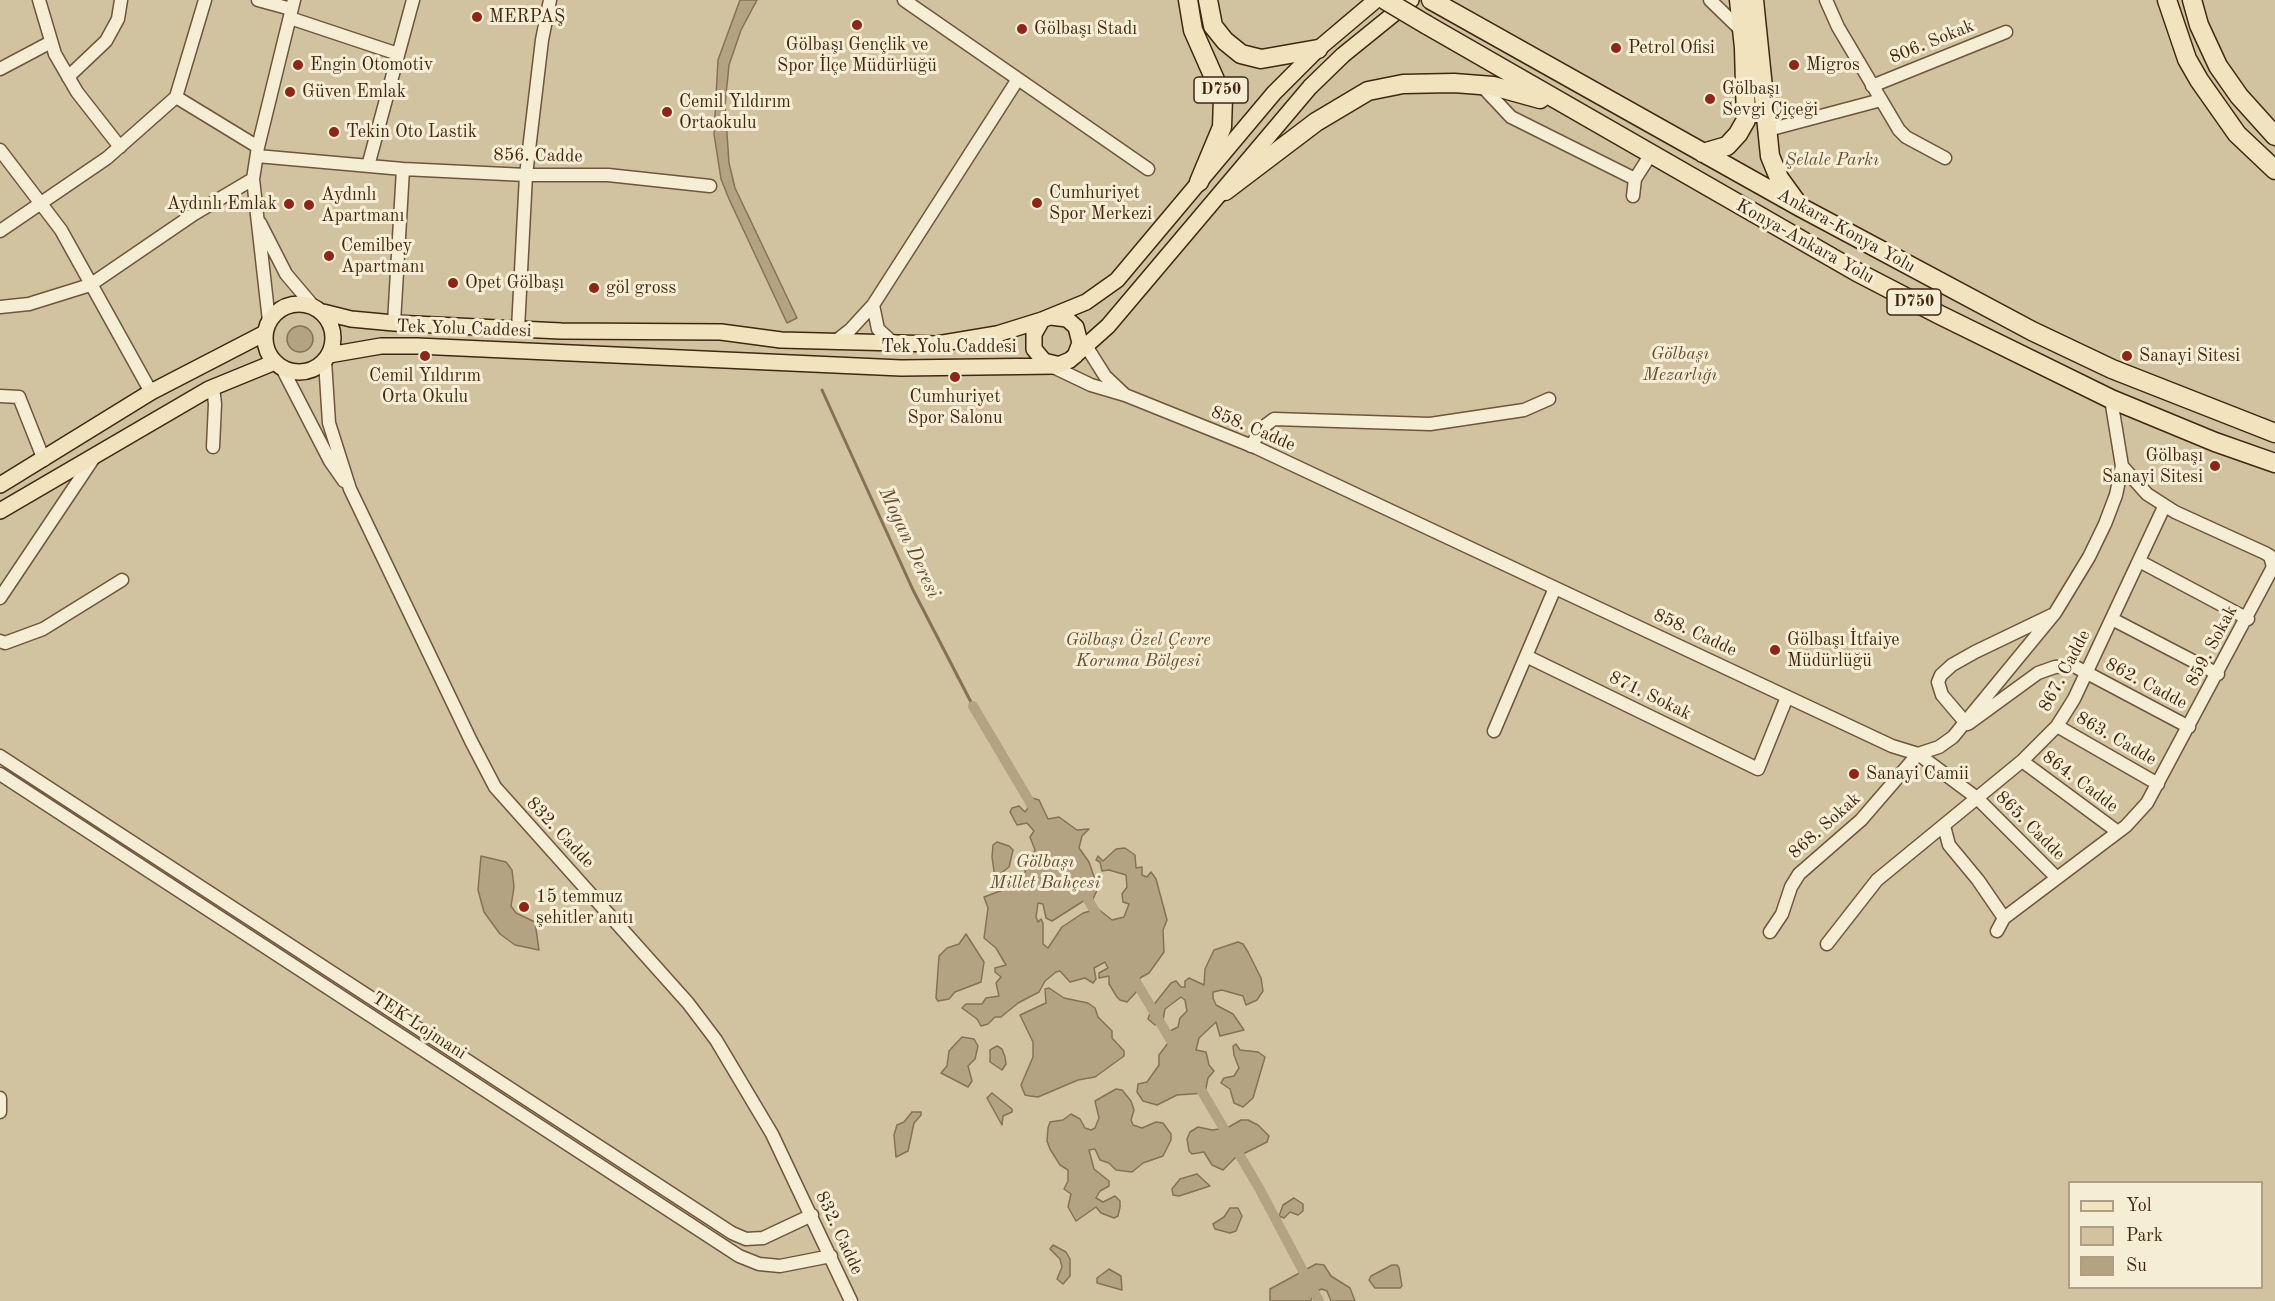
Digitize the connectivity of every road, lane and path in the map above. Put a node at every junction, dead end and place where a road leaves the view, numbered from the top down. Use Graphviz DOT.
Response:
graph roads {
  1 [pos="39,0"];
  2 [pos="121,0"];
  3 [pos="205,0"];
  4 [pos="258,0"];
  5 [pos="413,0"];
  6 [pos="550,0"];
  7 [pos="904,0"];
  8 [pos="1188,0"];
  9 [pos="1208,0"];
  10 [pos="1376,0"];
  11 [pos="1385,0"];
  12 [pos="1411,0"];
  13 [pos="1710,0"];
  14 [pos="1739,0"];
  15 [pos="1754,0"];
  16 [pos="1826,0"];
  17 [pos="2167,0"];
  18 [pos="2192,0"];
  19 [pos="1438,4"];
  20 [pos="292,9"];
  21 [pos="2006,32"];
  22 [pos="1751,34"];
  23 [pos="51,42"];
  24 [pos="1318,49"];
  25 [pos="398,54"];
  26 [pos="0,69"];
  27 [pos="68,77"];
  28 [pos="1018,79"];
  29 [pos="1480,84"];
  30 [pos="1872,86"];
  31 [pos="176,97"];
  32 [pos="1881,100"];
  33 [pos="1569,108"];
  34 [pos="1768,130"];
  35 [pos="2275,136"];
  36 [pos="120,147"];
  37 [pos="0,150"];
  38 [pos="257,151"];
  39 [pos="1703,153"];
  40 [pos="1651,154"];
  41 [pos="1945,158"];
  42 [pos="368,166"];
  43 [pos="403,169"];
  44 [pos="1148,169"];
  45 [pos="2275,170"];
  46 [pos="526,175"];
  47 [pos="253,179"];
  48 [pos="1635,179"];
  49 [pos="1198,182"];
  50 [pos="710,186"];
  51 [pos="1225,191"];
  52 [pos="1633,196"];
  53 [pos="41,204"];
  54 [pos="1800,207"];
  55 [pos="255,211"];
  56 [pos="0,231"];
  57 [pos="90,285"];
  58 [pos="873,305"];
  59 [pos="0,307"];
  60 [pos="318,310"];
  61 [pos="1046,319"];
  62 [pos="394,322"];
  63 [pos="267,327"];
  64 [pos="518,329"];
  65 [pos="836,340"];
  66 [pos="891,341"];
  67 [pos="327,358"];
  68 [pos="1064,359"];
  69 [pos="279,365"];
  70 [pos="213,387"];
  71 [pos="151,392"];
  72 [pos="1125,395"];
  73 [pos="0,396"];
  74 [pos="1549,399"];
  75 [pos="2110,399"];
  76 [pos="2275,433"];
  77 [pos="1251,446"];
  78 [pos="213,447"];
  79 [pos="93,459"];
  80 [pos="44,460"];
  81 [pos="2275,463"];
  82 [pos="2122,466"];
  83 [pos="0,486"];
  84 [pos="350,489"];
  85 [pos="2164,507"];
  86 [pos="0,512"];
  87 [pos="2139,561"];
  88 [pos="122,580"];
  89 [pos="1555,588"];
  90 [pos="0,598"];
  91 [pos="2055,614"];
  92 [pos="2112,619"];
  93 [pos="2248,619"];
  94 [pos="0,641"];
  95 [pos="1526,656"];
  96 [pos="2087,672"];
  97 [pos="2218,674"];
  98 [pos="1787,697"];
  99 [pos="1965,722"];
  100 [pos="2057,726"];
  101 [pos="2188,728"];
  102 [pos="1494,731"];
  103 [pos="1957,732"];
  104 [pos="1918,754"];
  105 [pos="0,756"];
  106 [pos="2022,761"];
  107 [pos="0,774"];
  108 [pos="2158,784"];
  109 [pos="1977,798"];
  110 [pos="1944,826"];
  111 [pos="2118,832"];
  112 [pos="2057,878"];
  113 [pos="2004,918"];
  114 [pos="1996,931"];
  115 [pos="1770,932"];
  116 [pos="1827,944"];
  117 [pos="0,1098"];
  118 [pos="0,1112"];
  119 [pos="812,1215"];
  120 [pos="831,1256"];
  121 [pos="851,1301"];
  1 -- 23 [label="street"];
  2 -- 27 [label="street"];
  3 -- 31 [label="street"];
  4 -- 20 [label="street"];
  5 -- 25 [label="street"];
  6 -- 46 [label="street"];
  7 -- 28 [label="street"];
  8 -- 49 [label="highway, D750"];
  9 -- 24 [label="highway, D750"];
  10 -- 24 [label="main road, Tek Yolu Caddesi"];
  11 -- 33 [label="highway, Konya-Ankara Yolu / D750, bridge"];
  12 -- 51 [label="main road"];
  13 -- 22 [label="street"];
  14 -- 22 [label="highway"];
  15 -- 22 [label="highway"];
  16 -- 30 [label="street"];
  17 -- 45 [label="highway"];
  18 -- 35 [label="highway"];
  19 -- 39 [label="highway, Ankara-Konya Yolu / D750"];
  20 -- 25 [label="street"];
  20 -- 38 [label="street"];
  21 -- 30 [label="street, 806. Sokak"];
  22 -- 34 [label="highway"];
  22 -- 39 [label="highway"];
  23 -- 26 [label="street"];
  23 -- 27 [label="street"];
  24 -- 49 [label="main road, Tek Yolu Caddesi"];
  25 -- 42 [label="street"];
  27 -- 36 [label="street"];
  28 -- 44 [label="street"];
  28 -- 58 [label="street"];
  29 -- 33 [label="highway"];
  29 -- 48 [label="street"];
  29 -- 51 [label="highway"];
  30 -- 32 [label="street"];
  31 -- 36 [label="street"];
  31 -- 38 [label="street"];
  32 -- 34 [label="street"];
  32 -- 41 [label="street"];
  33 -- 40 [label="highway, Konya-Ankara Yolu / D750"];
  34 -- 54 [label="highway"];
  36 -- 53 [label="street"];
  37 -- 53 [label="street"];
  38 -- 42 [label="street, 856. Cadde"];
  38 -- 47 [label="street"];
  39 -- 54 [label="highway, Ankara-Konya Yolu / D750"];
  40 -- 48 [label="street"];
  40 -- 75 [label="highway, Konya-Ankara Yolu / D750"];
  42 -- 43 [label="street, 856. Cadde"];
  43 -- 46 [label="street, 856. Cadde"];
  43 -- 62 [label="street"];
  46 -- 50 [label="street, 856. Cadde"];
  46 -- 64 [label="street"];
  47 -- 55 [label="street"];
  47 -- 57 [label="street"];
  48 -- 52 [label="street"];
  49 -- 61 [label="main road, Tek Yolu Caddesi"];
  51 -- 68 [label="main road"];
  53 -- 56 [label="street"];
  53 -- 57 [label="street"];
  54 -- 76 [label="highway, Ankara-Konya Yolu / D750"];
  55 -- 60 [label="street"];
  55 -- 63 [label="street"];
  57 -- 59 [label="street"];
  57 -- 71 [label="street"];
  58 -- 65 [label="street"];
  58 -- 66 [label="street"];
  60 -- 62 [label="main road, Tek Yolu Caddesi"];
  60 -- 63 [label="main road"];
  60 -- 67 [label="main road"];
  61 -- 66 [label="main road, Tek Yolu Caddesi"];
  61 -- 68 [label="main road"];
  61 -- 68 [label="main road"];
  62 -- 64 [label="main road, Tek Yolu Caddesi"];
  63 -- 69 [label="main road"];
  63 -- 71 [label="main road"];
  64 -- 65 [label="main road, Tek Yolu Caddesi"];
  65 -- 66 [label="main road, Tek Yolu Caddesi"];
  67 -- 68 [label="main road, Tek Yolu Caddesi"];
  67 -- 69 [label="main road"];
  67 -- 84 [label="street, 832. Cadde"];
  68 -- 72 [label="street, 858. Cadde"];
  68 -- 72 [label="street, 858. Cadde"];
  69 -- 70 [label="main road"];
  69 -- 84 [label="street, 832. Cadde"];
  70 -- 78 [label="street"];
  70 -- 79 [label="main road"];
  71 -- 80 [label="main road"];
  72 -- 77 [label="street, 858. Cadde"];
  73 -- 80 [label="street"];
  74 -- 77 [label="street"];
  75 -- 81 [label="highway, Konya-Ankara Yolu / D750"];
  75 -- 82 [label="street"];
  77 -- 89 [label="street, 858. Cadde"];
  79 -- 86 [label="main road"];
  79 -- 90 [label="street"];
  80 -- 83 [label="main road"];
  82 -- 85 [label="street, 859. Sokak"];
  82 -- 91 [label="street"];
  84 -- 119 [label="street, 832. Cadde"];
  85 -- 87 [label="street, 867. Cadde"];
  85 -- 93 [label="street, 859. Sokak"];
  87 -- 92 [label="street, 867. Cadde"];
  87 -- 93 [label="street"];
  88 -- 94 [label="street"];
  89 -- 95 [label="street"];
  89 -- 98 [label="street, 858. Cadde"];
  91 -- 99 [label="street"];
  91 -- 99 [label="street"];
  92 -- 96 [label="street, 867. Cadde"];
  92 -- 97 [label="street"];
  93 -- 97 [label="street, 859. Sokak"];
  95 -- 98 [label="street, 871. Sokak"];
  95 -- 102 [label="street"];
  96 -- 100 [label="street, 867. Cadde"];
  96 -- 101 [label="street, 862. Cadde"];
  96 -- 103 [label="street, 862. Cadde"];
  97 -- 101 [label="street, 859. Sokak"];
  98 -- 104 [label="street, 858. Cadde"];
  99 -- 103 [label="street"];
  100 -- 106 [label="street, 867. Cadde"];
  100 -- 108 [label="street, 863. Cadde"];
  101 -- 108 [label="street, 859. Sokak"];
  103 -- 104 [label="street"];
  104 -- 109 [label="street, 865. Cadde"];
  104 -- 115 [label="street, 868. Sokak"];
  105 -- 119 [label="street, TEK Lojmani"];
  106 -- 109 [label="street, 867. Cadde"];
  106 -- 111 [label="street, 864. Cadde"];
  107 -- 120 [label="street, TEK Lojmani"];
  108 -- 111 [label="street, 859. Sokak"];
  109 -- 110 [label="street, 867. Cadde"];
  109 -- 112 [label="street, 865. Cadde"];
  110 -- 113 [label="street"];
  110 -- 116 [label="street, 867. Cadde"];
  111 -- 112 [label="street, 859. Sokak"];
  112 -- 113 [label="street, 859. Sokak"];
  113 -- 114 [label="street"];
  117 -- 118 [label="street"];
  119 -- 120 [label="street, 832. Cadde"];
  120 -- 121 [label="street, 832. Cadde"];
}
